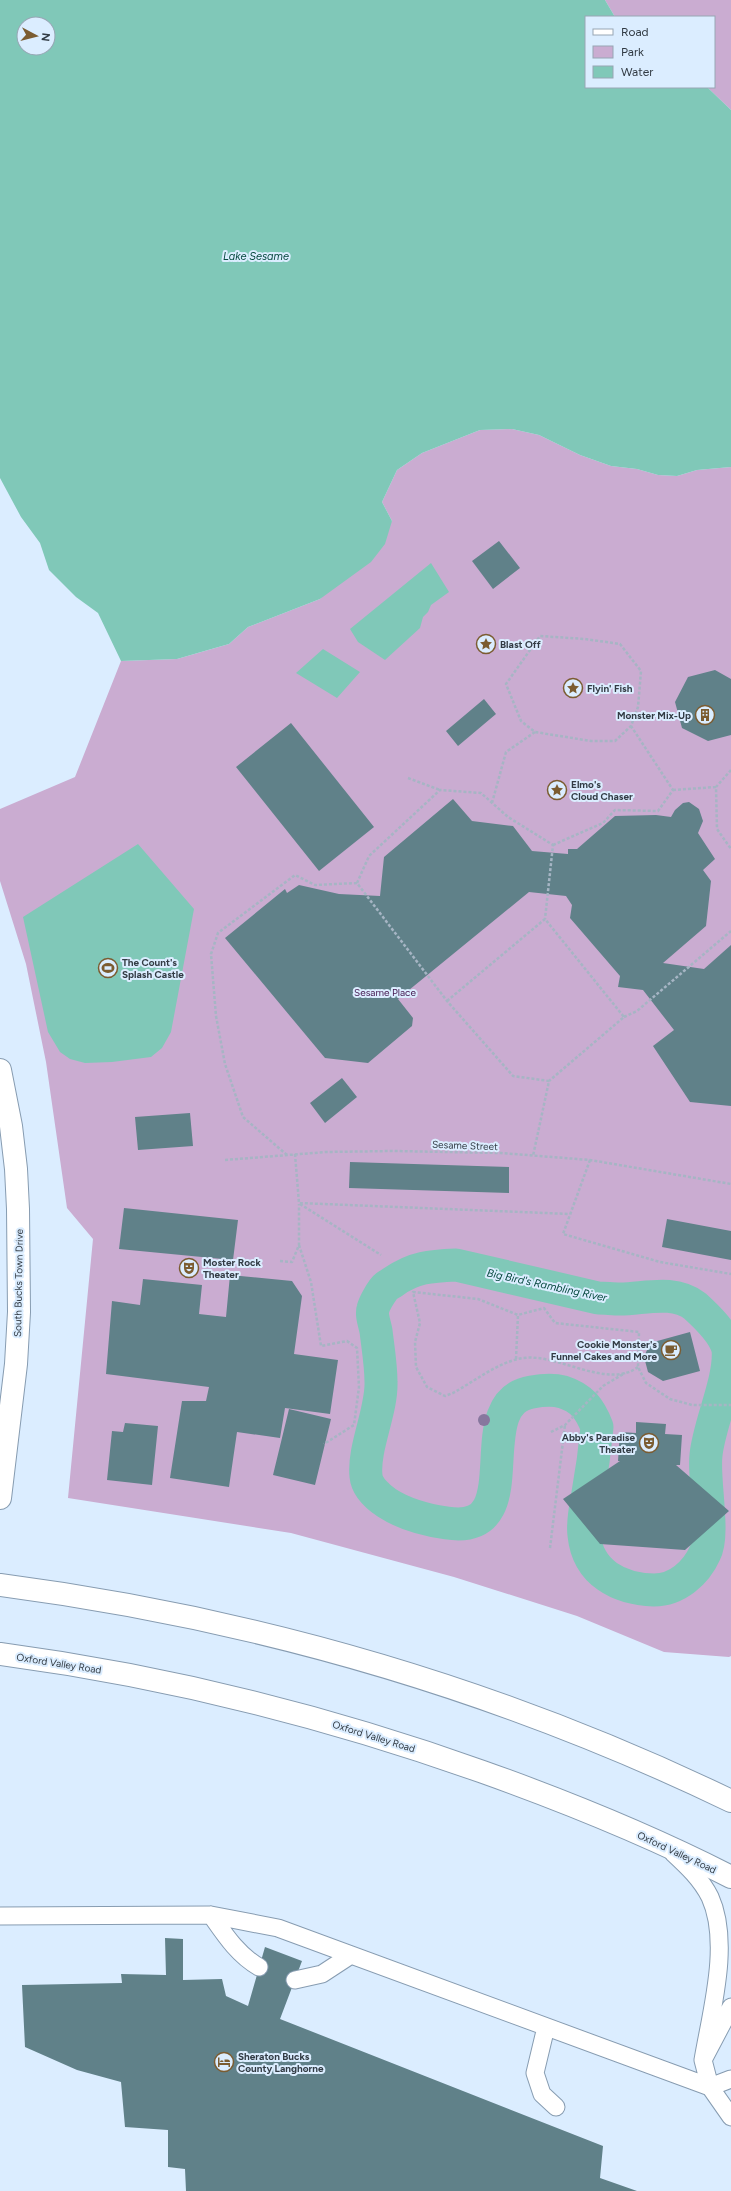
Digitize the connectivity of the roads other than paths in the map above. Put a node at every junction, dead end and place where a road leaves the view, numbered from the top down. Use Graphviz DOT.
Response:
graph roads {
  1 [pos="0,1070"];
  2 [pos="0,1498"];
  3 [pos="0,1585"];
  4 [pos="0,1654"];
  5 [pos="731,1801"];
  6 [pos="665,1846"];
  7 [pos="731,1877"];
  8 [pos="211,1915"];
  9 [pos="0,1916"];
  10 [pos="351,1955"];
  11 [pos="259,1967"];
  12 [pos="294,1980"];
  13 [pos="731,2007"];
  14 [pos="546,2027"];
  15 [pos="703,2060"];
  16 [pos="731,2078"];
  17 [pos="710,2087"];
  18 [pos="556,2107"];
  19 [pos="731,2117"];
  1 -- 2 [label="main road, South Bucks Town Drive"];
  3 -- 5 [label="main road"];
  4 -- 6 [label="main road, Oxford Valley Road"];
  6 -- 7 [label="main road, Oxford Valley Road"];
  6 -- 15 [label="lane"];
  8 -- 9 [label="lane"];
  8 -- 10 [label="lane"];
  8 -- 11 [label="lane"];
  10 -- 12 [label="lane"];
  10 -- 14 [label="lane"];
  13 -- 15 [label="lane"];
  14 -- 17 [label="lane"];
  14 -- 18 [label="lane"];
  15 -- 17 [label="lane"];
  16 -- 17 [label="lane"];
  17 -- 19 [label="lane"];
}
